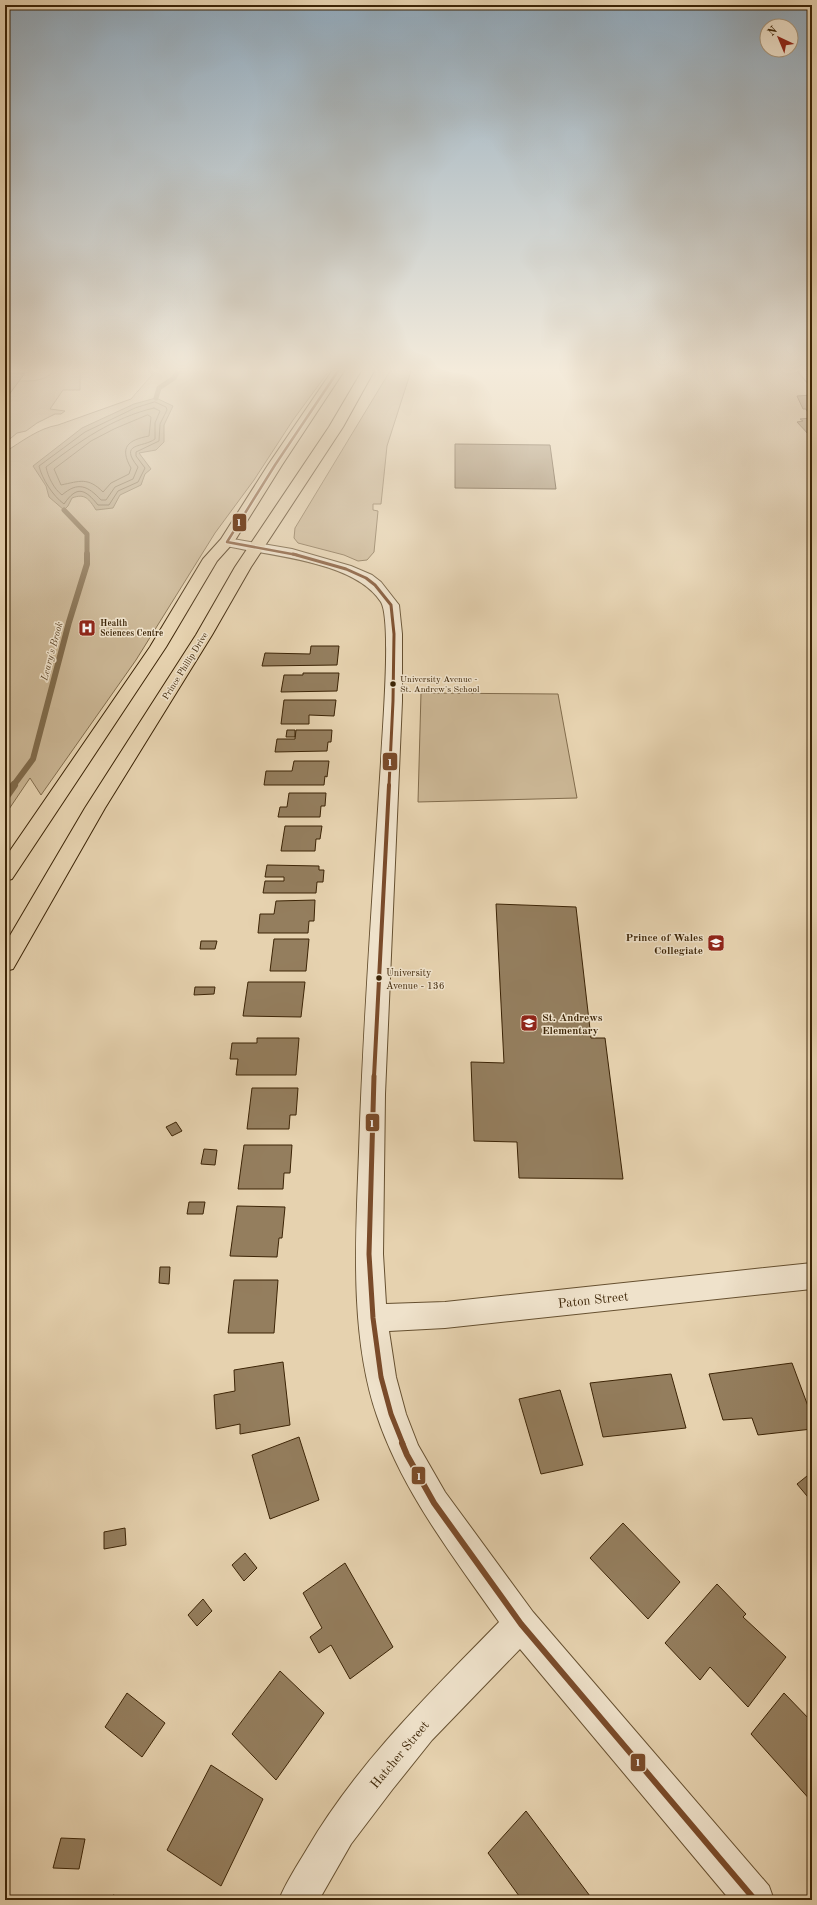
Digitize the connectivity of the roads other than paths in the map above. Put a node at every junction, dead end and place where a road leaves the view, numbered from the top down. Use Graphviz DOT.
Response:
graph roads {
  1 [pos="278,460"];
  2 [pos="315,460"];
  3 [pos="227,542"];
  4 [pos="257,546"];
  5 [pos="5,874"];
  6 [pos="5,963"];
  7 [pos="812,1276"];
  8 [pos="373,1318"];
  9 [pos="521,1624"];
  10 [pos="298,1900"];
  11 [pos="754,1900"];
  1 -- 3 [label="main road"];
  2 -- 4 [label="main road, Prince Phillip Drive"];
  3 -- 4 [label="street"];
  3 -- 5 [label="main road"];
  4 -- 6 [label="main road, Prince Phillip Drive"];
  4 -- 8 [label="street"];
  7 -- 8 [label="street, Paton Street"];
  8 -- 9 [label="street"];
  9 -- 10 [label="street, Hatcher Street"];
  9 -- 11 [label="street"];
}
